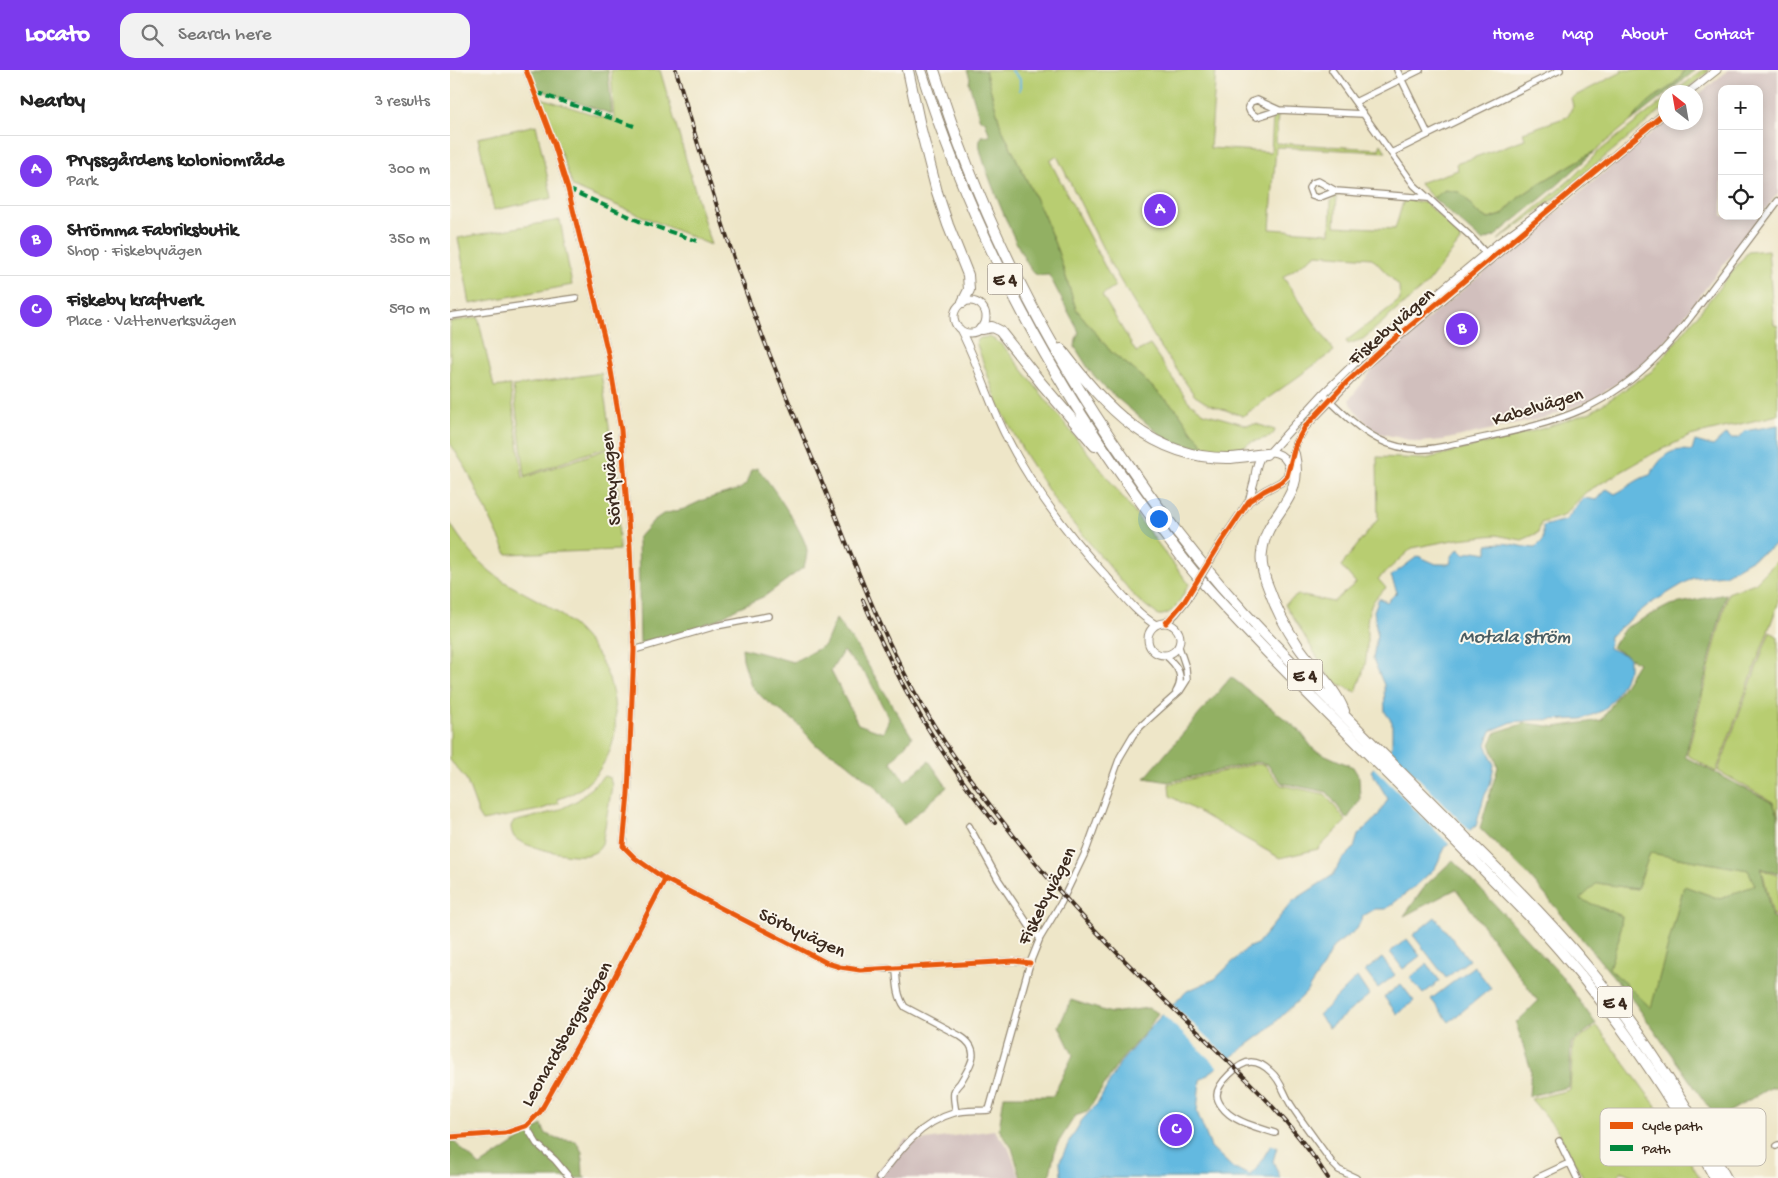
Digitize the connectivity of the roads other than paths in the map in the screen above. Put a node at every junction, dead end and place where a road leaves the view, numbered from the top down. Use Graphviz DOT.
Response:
graph roads {
  1 [pos="526,70"];
  2 [pos="908,70"];
  3 [pos="921,70"];
  4 [pos="934,70"];
  5 [pos="1332,70"];
  6 [pos="1397,70"];
  7 [pos="1420,70"];
  8 [pos="1560,70"];
  9 [pos="1716,70"];
  10 [pos="1401,79"];
  11 [pos="1698,85"];
  12 [pos="1355,102"];
  13 [pos="1279,110"];
  14 [pos="1363,114"];
  15 [pos="1658,119"];
  16 [pos="1428,134"];
  17 [pos="1391,153"];
  18 [pos="1336,191"];
  19 [pos="1566,195"];
  20 [pos="1427,198"];
  21 [pos="1778,200"];
  22 [pos="1486,253"];
  23 [pos="1491,259"];
  24 [pos="576,298"];
  25 [pos="962,302"];
  26 [pos="450,316"];
  27 [pos="1038,319"];
  28 [pos="960,329"];
  29 [pos="978,331"];
  30 [pos="975,361"];
  31 [pos="1323,394"];
  32 [pos="1330,401"];
  33 [pos="1267,453"];
  34 [pos="1294,454"];
  35 [pos="1289,470"];
  36 [pos="1119,472"];
  37 [pos="1249,501"];
  38 [pos="1281,510"];
  39 [pos="1185,601"];
  40 [pos="768,616"];
  41 [pos="1144,617"];
  42 [pos="1166,623"];
  43 [pos="1156,625"];
  44 [pos="1177,629"];
  45 [pos="1150,632"];
  46 [pos="1179,647"];
  47 [pos="634,650"];
  48 [pos="1165,655"];
  49 [pos="1172,698"];
  50 [pos="1347,717"];
  51 [pos="1366,743"];
  52 [pos="968,826"];
  53 [pos="1472,851"];
  54 [pos="663,881"];
  55 [pos="1040,938"];
  56 [pos="1030,963"];
  57 [pos="896,969"];
  58 [pos="1675,1108"];
  59 [pos="1686,1108"];
  60 [pos="956,1112"];
  61 [pos="526,1126"];
  62 [pos="1275,1133"];
  63 [pos="450,1137"];
  64 [pos="1559,1141"];
  65 [pos="1568,1163"];
  66 [pos="1708,1166"];
  67 [pos="1720,1166"];
  68 [pos="570,1178"];
  69 [pos="879,1178"];
  70 [pos="1356,1178"];
  71 [pos="1537,1178"];
  72 [pos="1577,1178"];
  73 [pos="1715,1178"];
  74 [pos="1726,1178"];
  1 -- 47 [label="street, Sörbyvägen"];
  2 -- 25 [label="highway"];
  3 -- 36 [label="highway, E 4"];
  4 -- 27 [label="highway, E 4"];
  5 -- 12 [label="street"];
  6 -- 10 [label="street"];
  7 -- 10 [label="street"];
  8 -- 16 [label="street"];
  9 -- 11 [label="street"];
  10 -- 12 [label="street"];
  10 -- 16 [label="street"];
  12 -- 14 [label="street"];
  13 -- 13 [label="street"];
  13 -- 14 [label="street"];
  14 -- 17 [label="street"];
  15 -- 19 [label="street, Fiskebyvägen"];
  16 -- 17 [label="street"];
  17 -- 20 [label="street"];
  18 -- 20 [label="street"];
  19 -- 22 [label="street, Fiskebyvägen"];
  19 -- 23 [label="street, Fiskebyvägen"];
  20 -- 22 [label="street"];
  21 -- 32 [label="street, Kabelvägen"];
  22 -- 23 [label="street"];
  22 -- 31 [label="street, Fiskebyvägen"];
  23 -- 32 [label="street, Fiskebyvägen"];
  24 -- 26 [label="street"];
  25 -- 28 [label="street"];
  25 -- 29 [label="street"];
  27 -- 33 [label="highway"];
  27 -- 50 [label="highway, E 4"];
  28 -- 29 [label="street"];
  28 -- 30 [label="street"];
  29 -- 30 [label="street"];
  29 -- 36 [label="highway"];
  30 -- 41 [label="street"];
  31 -- 32 [label="street, Kabelvägen"];
  31 -- 33 [label="street, Fiskebyvägen"];
  32 -- 34 [label="street, Fiskebyvägen"];
  33 -- 35 [label="street"];
  33 -- 37 [label="street, Fiskebyvägen"];
  34 -- 35 [label="street, Fiskebyvägen"];
  34 -- 38 [label="highway"];
  35 -- 37 [label="street, Fiskebyvägen"];
  35 -- 38 [label="highway"];
  36 -- 51 [label="highway, E 4"];
  37 -- 39 [label="street, Fiskebyvägen, bridge"];
  38 -- 50 [label="highway"];
  39 -- 42 [label="street, Fiskebyvägen"];
  39 -- 44 [label="street, Fiskebyvägen"];
  40 -- 47 [label="street"];
  41 -- 43 [label="street"];
  41 -- 45 [label="street"];
  42 -- 43 [label="street"];
  42 -- 44 [label="street"];
  43 -- 45 [label="street"];
  44 -- 46 [label="street"];
  45 -- 48 [label="street"];
  46 -- 48 [label="street"];
  46 -- 49 [label="street, Fiskebyvägen"];
  47 -- 54 [label="street, Sörbyvägen"];
  48 -- 49 [label="street, Fiskebyvägen"];
  49 -- 55 [label="street, Fiskebyvägen"];
  50 -- 51 [label="highway, E 4"];
  51 -- 53 [label="highway, E 4"];
  52 -- 55 [label="street"];
  53 -- 58 [label="highway, E 4"];
  53 -- 59 [label="highway, E 4"];
  54 -- 57 [label="street, Sörbyvägen"];
  54 -- 61 [label="street, Leonardsbergsvägen"];
  55 -- 56 [label="street, Fiskebyvägen"];
  56 -- 57 [label="street, Sörbyvägen"];
  56 -- 60 [label="street, Fiskebyvägen"];
  57 -- 60 [label="street"];
  60 -- 69 [label="street, Fiskebyvägen"];
  61 -- 63 [label="street, Leonardsbergsvägen"];
  61 -- 68 [label="street"];
  62 -- 70 [label="street"];
  64 -- 65 [label="street"];
  65 -- 71 [label="street"];
  65 -- 72 [label="street"];
  66 -- 73 [label="highway, E 4"];
  67 -- 74 [label="highway, E 4"];
}
